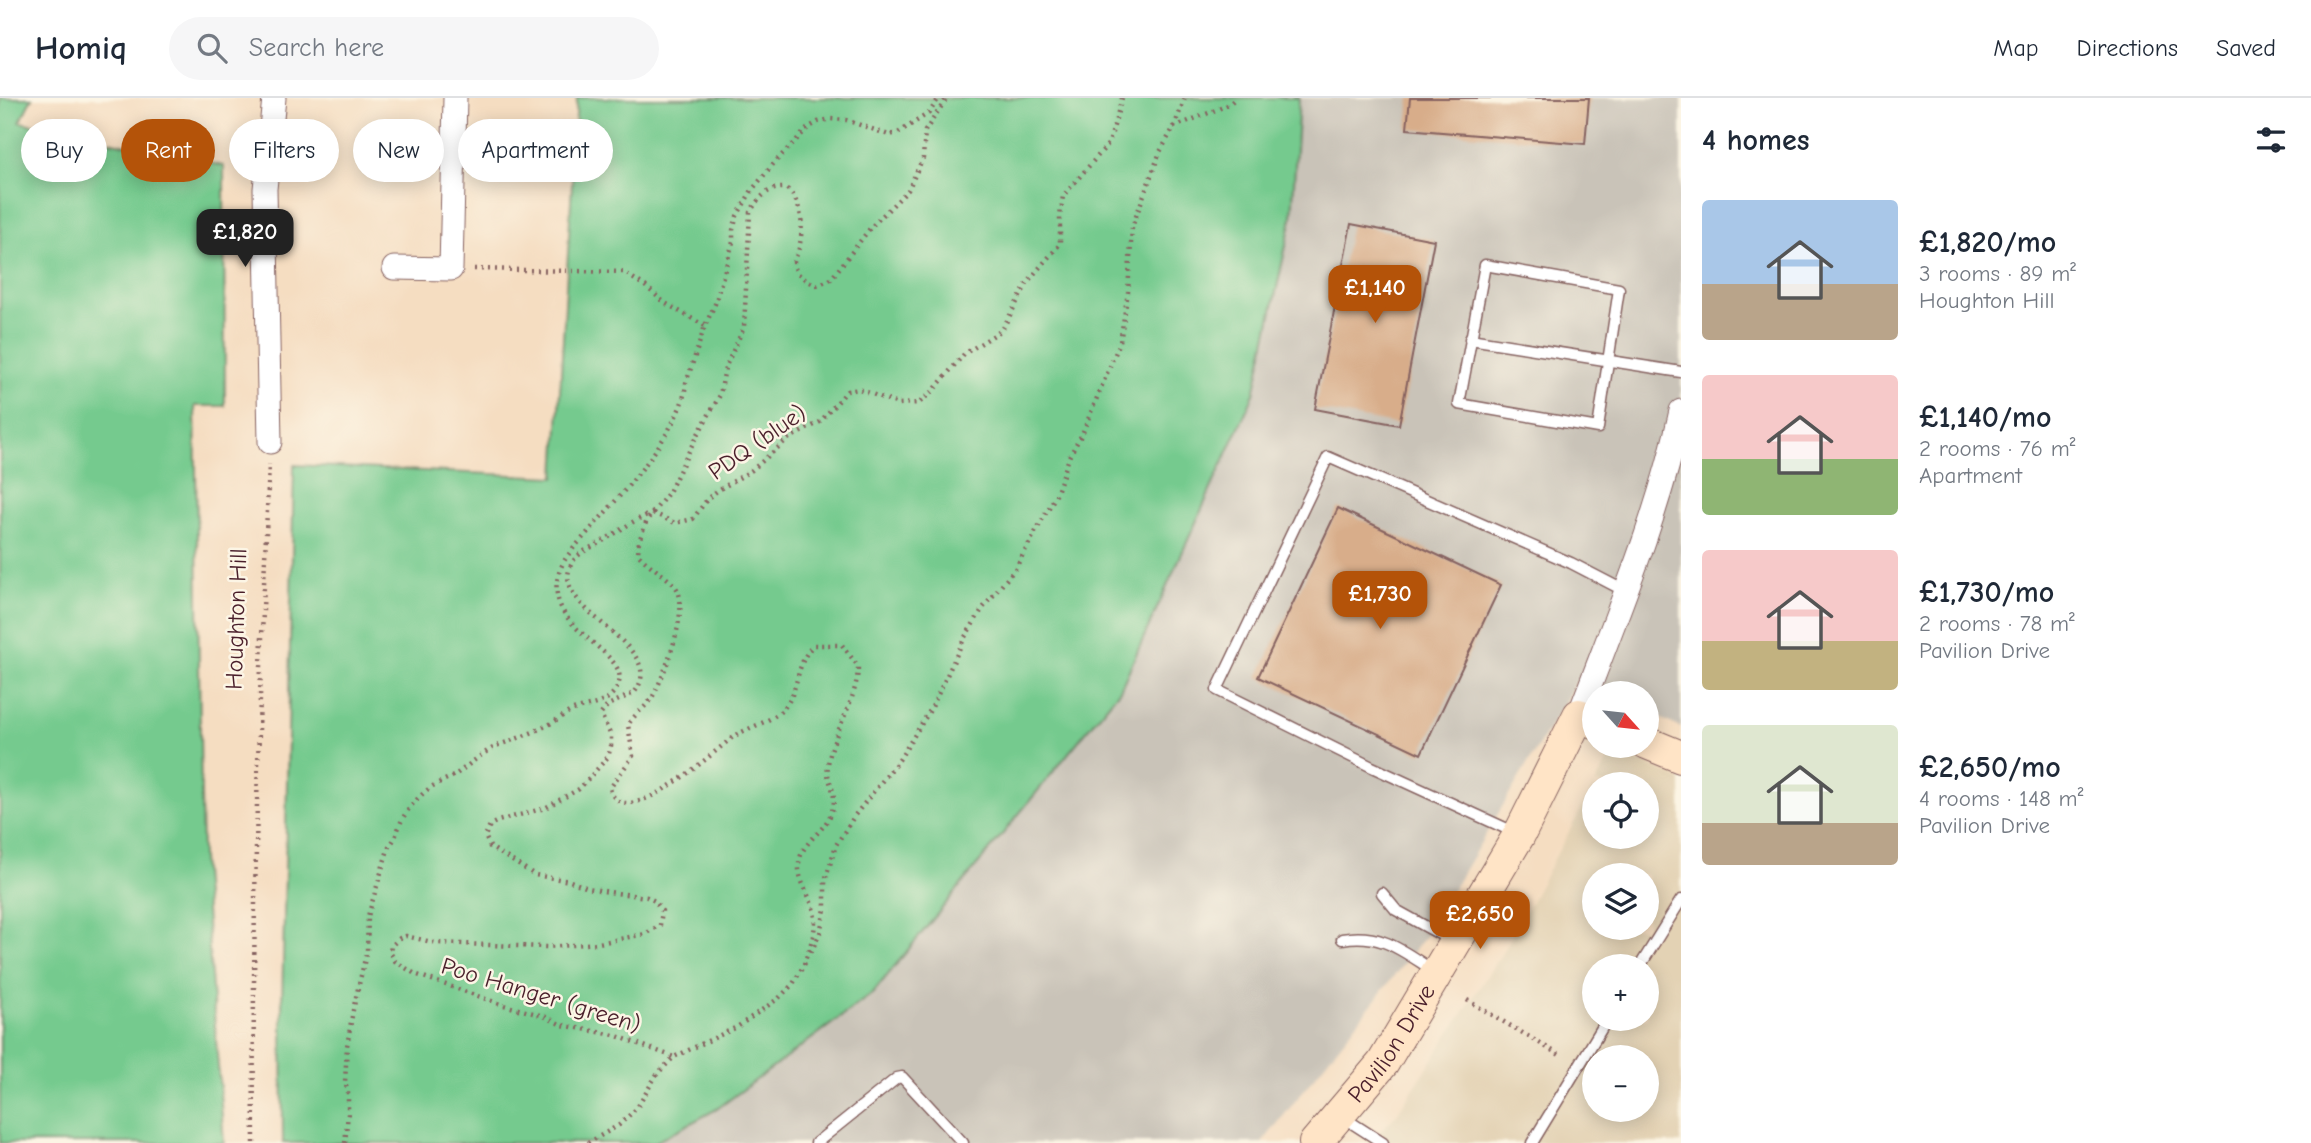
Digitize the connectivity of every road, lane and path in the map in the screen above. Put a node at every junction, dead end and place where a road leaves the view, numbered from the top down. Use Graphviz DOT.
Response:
graph roads {
  1 [pos="274,98"];
  2 [pos="454,98"];
  3 [pos="939,98"];
  4 [pos="947,98"];
  5 [pos="1122,98"];
  6 [pos="1185,98"];
  7 [pos="1236,98"];
  8 [pos="1174,127"];
  9 [pos="394,268"];
  10 [pos="451,269"];
  11 [pos="705,326"];
  12 [pos="1470,339"];
  13 [pos="1610,361"];
  14 [pos="1681,372"];
  15 [pos="1681,411"];
  16 [pos="270,442"];
  17 [pos="653,513"];
  18 [pos="1625,591"];
  19 [pos="1598,681"];
  20 [pos="1582,726"];
  21 [pos="1659,748"];
  22 [pos="1681,757"];
  23 [pos="1518,835"];
  24 [pos="1382,893"];
  25 [pos="1681,900"];
  26 [pos="1342,939"];
  27 [pos="1455,942"];
  28 [pos="1647,954"];
  29 [pos="804,964"];
  30 [pos="1437,972"];
  31 [pos="1468,1000"];
  32 [pos="1600,1031"];
  33 [pos="674,1057"];
  34 [pos="1579,1066"];
  35 [pos="1339,1115"];
  36 [pos="254,1143"];
  37 [pos="345,1143"];
  38 [pos="588,1143"];
  39 [pos="816,1143"];
  40 [pos="964,1143"];
  41 [pos="1315,1143"];
  42 [pos="1383,1143"];
  43 [pos="1532,1143"];
  1 -- 16 [label="street"];
  2 -- 10 [label="street"];
  3 -- 11 [label="path"];
  4 -- 17 [label="path"];
  5 -- 17 [label="path, PDQ (blue)"];
  6 -- 8 [label="path"];
  7 -- 8 [label="path"];
  8 -- 29 [label="path"];
  9 -- 10 [label="street"];
  10 -- 11 [label="path"];
  11 -- 37 [label="path"];
  12 -- 13 [label="lane"];
  12 -- 13 [label="lane"];
  12 -- 13 [label="lane"];
  13 -- 14 [label="lane"];
  15 -- 18 [label="street, Pavilion Drive"];
  16 -- 36 [label="path, Houghton Hill"];
  17 -- 29 [label="path"];
  17 -- 33 [label="path, Poo Hanger (green)"];
  18 -- 19 [label="street, Pavilion Drive"];
  18 -- 23 [label="lane"];
  20 -- 23 [label="street, Pavilion Drive"];
  21 -- 22 [label="street"];
  23 -- 27 [label="street, Pavilion Drive"];
  24 -- 27 [label="lane"];
  25 -- 28 [label="lane"];
  26 -- 30 [label="lane"];
  27 -- 30 [label="street, Pavilion Drive"];
  29 -- 33 [label="path"];
  30 -- 35 [label="street, Pavilion Drive"];
  31 -- 34 [label="path"];
  32 -- 34 [label="lane"];
  33 -- 38 [label="path"];
  34 -- 43 [label="lane"];
  35 -- 41 [label="street, Pavilion Drive"];
  35 -- 42 [label="lane"];
  39 -- 40 [label="lane"];
}
